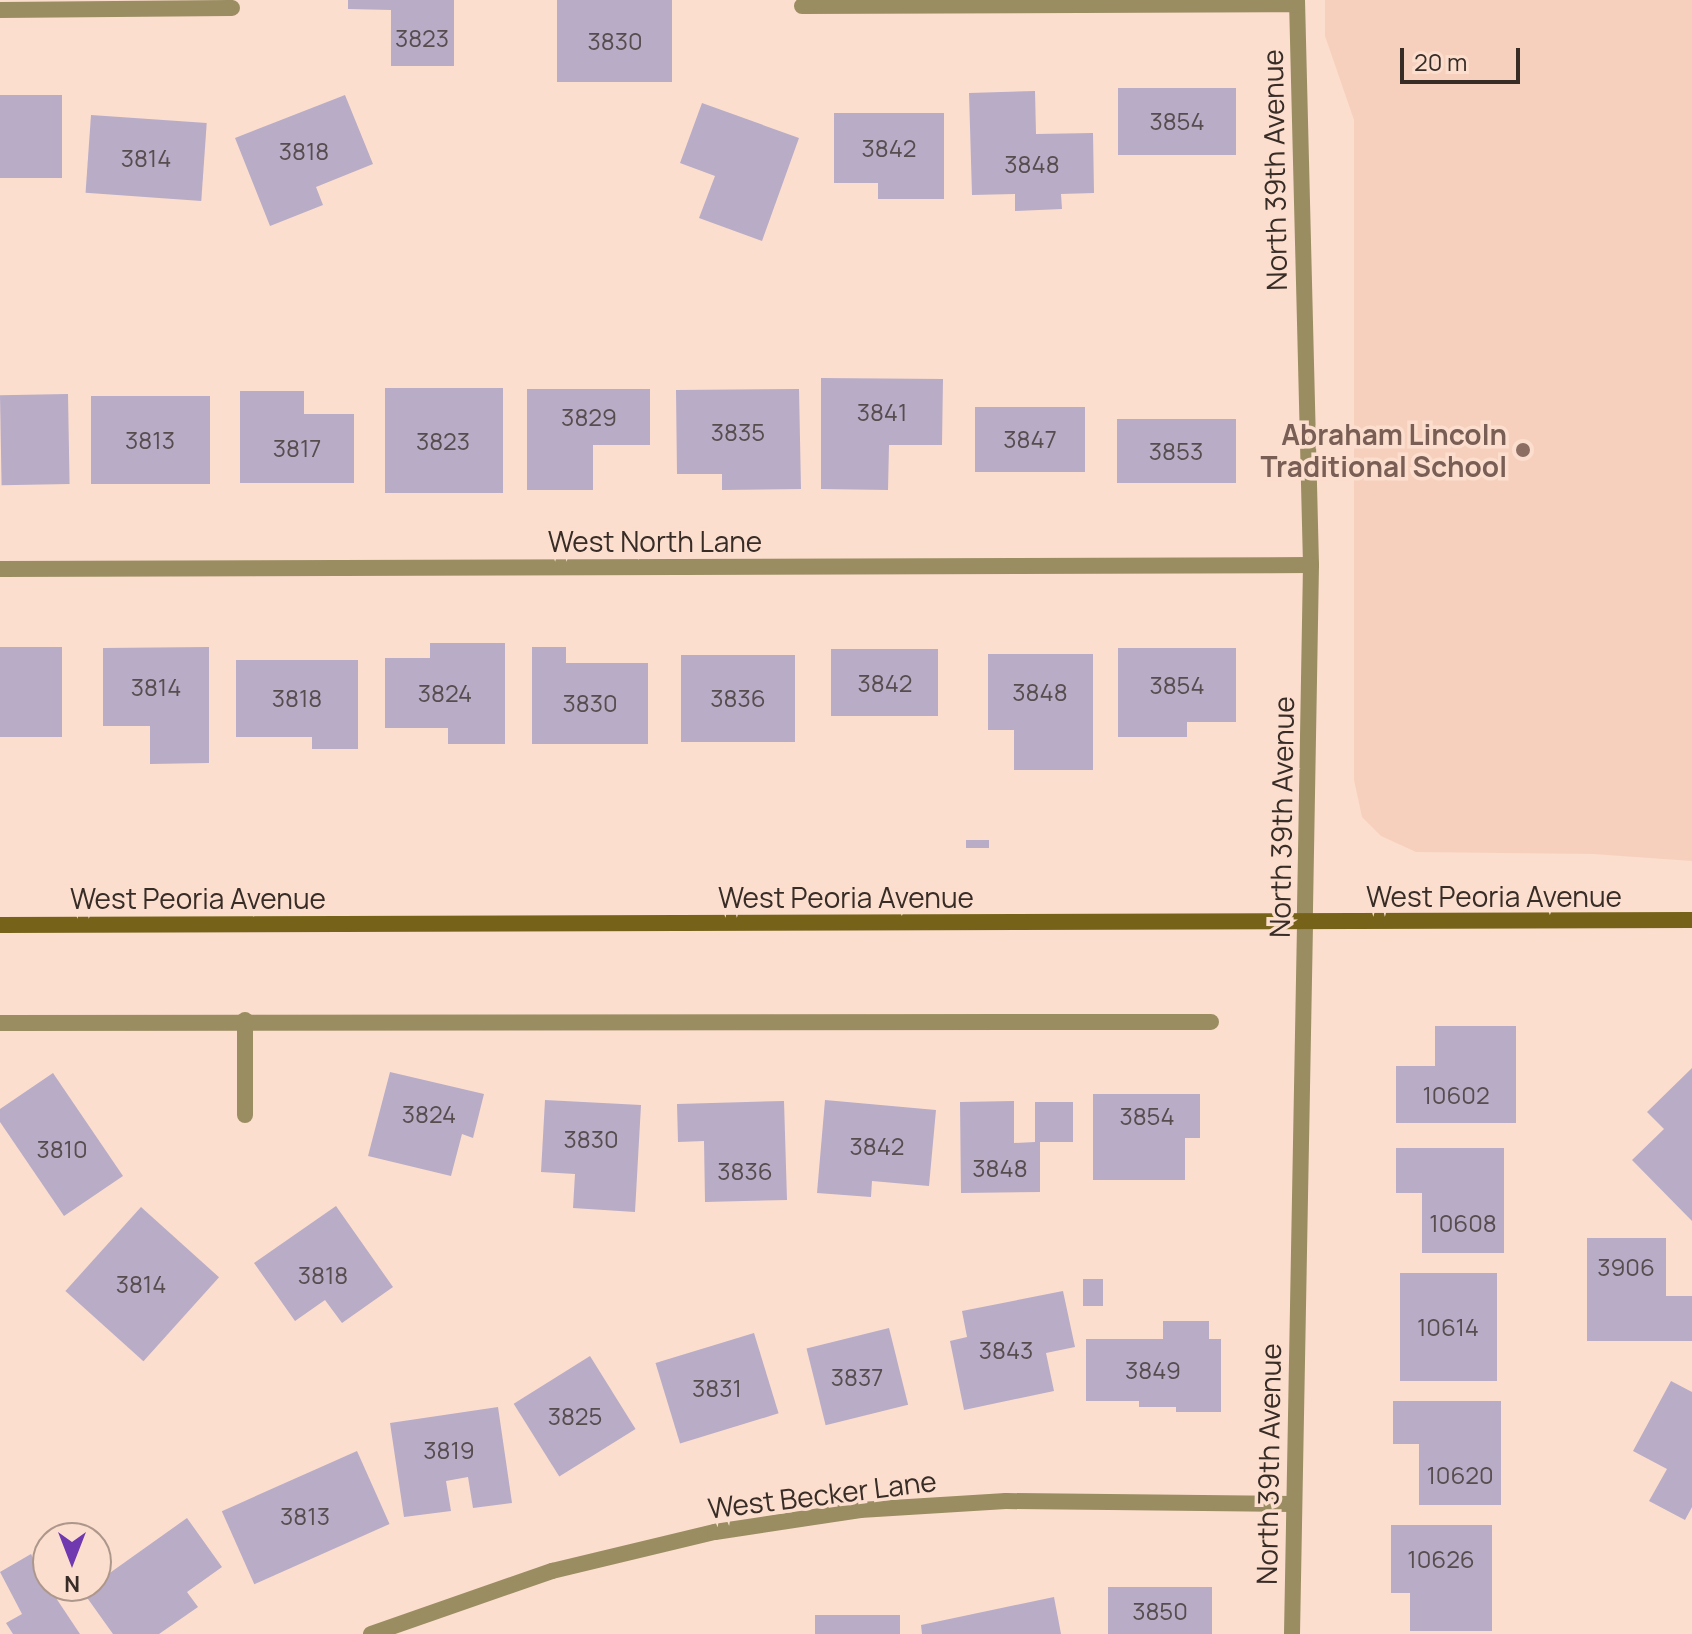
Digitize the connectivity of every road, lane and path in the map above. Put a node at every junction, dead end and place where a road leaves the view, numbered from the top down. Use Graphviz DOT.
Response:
graph roads {
  1 [pos="1297,2"];
  2 [pos="802,6"];
  3 [pos="232,8"];
  4 [pos="0,10"];
  5 [pos="1311,565"];
  6 [pos="0,569"];
  7 [pos="1692,920"];
  8 [pos="1305,922"];
  9 [pos="0,925"];
  10 [pos="245,1020"];
  11 [pos="1211,1022"];
  12 [pos="0,1023"];
  13 [pos="245,1115"];
  14 [pos="1294,1504"];
  15 [pos="371,1634"];
  16 [pos="1292,1634"];
  1 -- 2 [label="street"];
  1 -- 5 [label="street, North 39th Avenue"];
  3 -- 4 [label="street"];
  5 -- 6 [label="street, West North Lane"];
  5 -- 8 [label="street, North 39th Avenue"];
  7 -- 8 [label="main road, West Peoria Avenue"];
  8 -- 9 [label="main road, West Peoria Avenue"];
  8 -- 14 [label="street, North 39th Avenue"];
  10 -- 11 [label="street"];
  10 -- 12 [label="street"];
  10 -- 13 [label="street"];
  14 -- 15 [label="street, West Becker Lane"];
  14 -- 16 [label="street, North 39th Avenue"];
}
